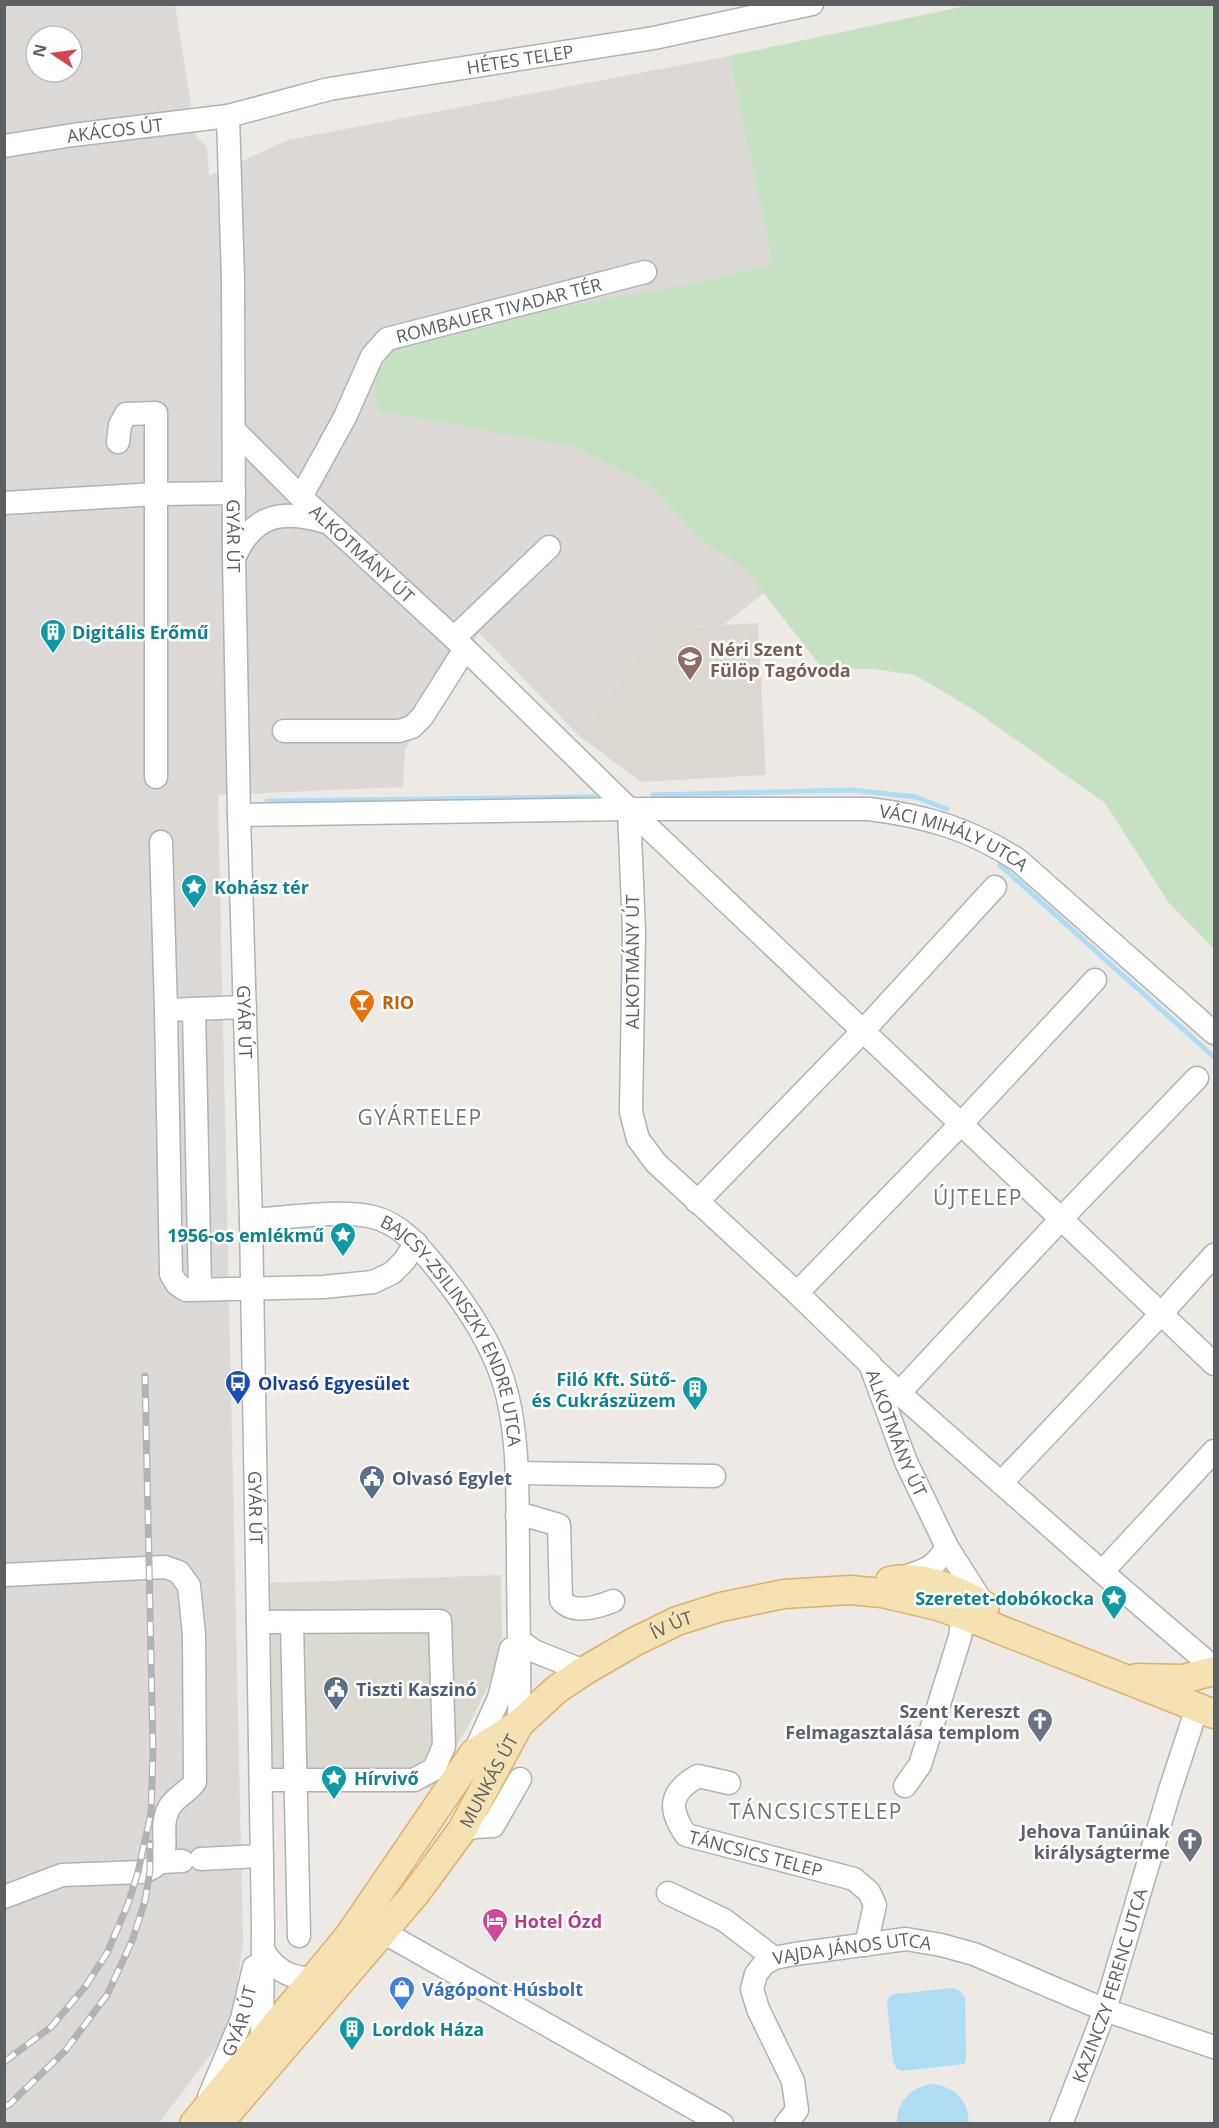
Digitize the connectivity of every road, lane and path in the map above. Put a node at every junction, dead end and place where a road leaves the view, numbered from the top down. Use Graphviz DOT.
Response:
graph roads {
  1 [pos="812,4"];
  2 [pos="228,116"];
  3 [pos="4,146"];
  4 [pos="645,272"];
  5 [pos="234,430"];
  6 [pos="118,442"];
  7 [pos="234,492"];
  8 [pos="156,494"];
  9 [pos="301,497"];
  10 [pos="4,502"];
  11 [pos="330,523"];
  12 [pos="549,547"];
  13 [pos="234,557"];
  14 [pos="460,643"];
  15 [pos="284,731"];
  16 [pos="156,777"];
  17 [pos="629,809"];
  18 [pos="239,815"];
  19 [pos="161,842"];
  20 [pos="994,887"];
  21 [pos="1095,980"];
  22 [pos="244,1007"];
  23 [pos="194,1009"];
  24 [pos="166,1010"];
  25 [pos="863,1031"];
  26 [pos="1215,1033"];
  27 [pos="1197,1078"];
  28 [pos="961,1124"];
  29 [pos="697,1202"];
  30 [pos="1061,1219"];
  31 [pos="251,1220"];
  32 [pos="416,1243"];
  33 [pos="1215,1255"];
  34 [pos="252,1288"];
  35 [pos="201,1289"];
  36 [pos="797,1293"];
  37 [pos="1161,1314"];
  38 [pos="870,1364"];
  39 [pos="1215,1364"];
  40 [pos="899,1393"];
  41 [pos="1215,1450"];
  42 [pos="517,1473"];
  43 [pos="714,1476"];
  44 [pos="1000,1483"];
  45 [pos="518,1515"];
  46 [pos="947,1547"];
  47 [pos="1102,1572"];
  48 [pos="4,1575"];
  49 [pos="898,1579"];
  50 [pos="850,1590"];
  51 [pos="613,1601"];
  52 [pos="966,1601"];
  53 [pos="258,1622"];
  54 [pos="292,1622"];
  55 [pos="519,1631"];
  56 [pos="1215,1669"];
  57 [pos="584,1671"];
  58 [pos="1215,1675"];
  59 [pos="1120,1678"];
  60 [pos="1206,1711"];
  61 [pos="519,1724"];
  62 [pos="474,1753"];
  63 [pos="296,1779"];
  64 [pos="520,1779"];
  65 [pos="261,1780"];
  66 [pos="729,1783"];
  67 [pos="905,1786"];
  68 [pos="462,1830"];
  69 [pos="262,1856"];
  70 [pos="181,1861"];
  71 [pos="668,1893"];
  72 [pos="4,1897"];
  73 [pos="263,1928"];
  74 [pos="382,1935"];
  75 [pos="299,1936"];
  76 [pos="349,1936"];
  77 [pos="867,1945"];
  78 [pos="263,1950"];
  79 [pos="774,1958"];
  80 [pos="344,1977"];
  81 [pos="312,1979"];
  82 [pos="1105,2010"];
  83 [pos="263,2038"];
  84 [pos="1215,2047"];
  85 [pos="261,2075"];
  86 [pos="205,2119"];
  87 [pos="722,2124"];
  88 [pos="786,2124"];
  89 [pos="1061,2124"];
  1 -- 2 [label="street, HÉTES TELEP"];
  2 -- 3 [label="street, AKÁCOS ÚT"];
  2 -- 5 [label="street, GYÁR ÚT"];
  4 -- 9 [label="street, ROMBAUER TIVADAR TÉR"];
  5 -- 7 [label="street, GYÁR ÚT"];
  5 -- 9 [label="street, ALKOTMÁNY ÚT"];
  6 -- 8 [label="street"];
  7 -- 8 [label="street"];
  7 -- 13 [label="street, GYÁR ÚT"];
  8 -- 10 [label="street"];
  8 -- 16 [label="street"];
  9 -- 11 [label="street, ALKOTMÁNY ÚT"];
  11 -- 13 [label="street"];
  11 -- 14 [label="street, ALKOTMÁNY ÚT"];
  12 -- 14 [label="street"];
  13 -- 18 [label="street, GYÁR ÚT"];
  14 -- 15 [label="street"];
  14 -- 17 [label="street, ALKOTMÁNY ÚT"];
  17 -- 18 [label="street, VÁCI MIHÁLY UTCA"];
  17 -- 25 [label="street"];
  17 -- 26 [label="street, VÁCI MIHÁLY UTCA"];
  17 -- 29 [label="street, ALKOTMÁNY ÚT"];
  18 -- 22 [label="street, GYÁR ÚT"];
  19 -- 24 [label="street"];
  20 -- 25 [label="street"];
  21 -- 28 [label="street"];
  22 -- 23 [label="street"];
  22 -- 31 [label="street, GYÁR ÚT"];
  23 -- 24 [label="street"];
  23 -- 35 [label="street"];
  24 -- 35 [label="street"];
  25 -- 28 [label="street"];
  25 -- 29 [label="street"];
  27 -- 30 [label="street"];
  28 -- 30 [label="street"];
  28 -- 36 [label="street"];
  29 -- 36 [label="street, ALKOTMÁNY ÚT"];
  30 -- 37 [label="street"];
  30 -- 40 [label="street"];
  31 -- 32 [label="street, BAJCSY-ZSILINSZKY ENDRE UTCA"];
  31 -- 34 [label="street, GYÁR ÚT"];
  32 -- 34 [label="street"];
  32 -- 42 [label="street, BAJCSY-ZSILINSZKY ENDRE UTCA"];
  33 -- 37 [label="street"];
  34 -- 35 [label="street"];
  34 -- 53 [label="street, GYÁR ÚT"];
  36 -- 38 [label="street, ALKOTMÁNY ÚT"];
  37 -- 39 [label="street"];
  37 -- 44 [label="street"];
  38 -- 40 [label="street"];
  38 -- 46 [label="street, ALKOTMÁNY ÚT"];
  40 -- 44 [label="street"];
  41 -- 47 [label="street"];
  42 -- 43 [label="street"];
  42 -- 45 [label="street, BAJCSY-ZSILINSZKY ENDRE UTCA"];
  44 -- 47 [label="street"];
  45 -- 51 [label="street"];
  45 -- 55 [label="street, BAJCSY-ZSILINSZKY ENDRE UTCA"];
  46 -- 49 [label="street"];
  46 -- 52 [label="street, ALKOTMÁNY ÚT"];
  47 -- 56 [label="street"];
  48 -- 70 [label="street"];
  49 -- 50 [label="main road, ÍV ÚT"];
  49 -- 52 [label="main road, ÍV ÚT"];
  50 -- 52 [label="main road, ÍV ÚT"];
  50 -- 57 [label="main road, ÍV ÚT"];
  52 -- 59 [label="main road, ÍV ÚT"];
  52 -- 67 [label="street"];
  53 -- 54 [label="street"];
  53 -- 65 [label="street, GYÁR ÚT"];
  54 -- 63 [label="street"];
  54 -- 63 [label="street"];
  55 -- 57 [label="street"];
  55 -- 61 [label="street, BAJCSY-ZSILINSZKY ENDRE UTCA"];
  55 -- 62 [label="street"];
  56 -- 59 [label="main road"];
  57 -- 61 [label="main road, ÍV ÚT"];
  58 -- 60 [label="main road"];
  59 -- 60 [label="main road, ÍV ÚT"];
  60 -- 82 [label="street, KAZINCZY FERENC UTCA"];
  61 -- 62 [label="main road, MUNKÁS ÚT"];
  61 -- 68 [label="main road, MUNKÁS ÚT"];
  62 -- 76 [label="main road, MUNKÁS ÚT"];
  63 -- 65 [label="street"];
  63 -- 75 [label="street"];
  64 -- 68 [label="street"];
  65 -- 69 [label="street, GYÁR ÚT"];
  66 -- 77 [label="street, TÁNCSICS TELEP"];
  68 -- 74 [label="main road, MUNKÁS ÚT"];
  69 -- 70 [label="street"];
  69 -- 73 [label="street, GYÁR ÚT"];
  70 -- 72 [label="street"];
  71 -- 79 [label="street"];
  73 -- 78 [label="street, GYÁR ÚT"];
  73 -- 86 [label="street, GYÁR ÚT"];
  74 -- 76 [label="street"];
  74 -- 80 [label="main road, MUNKÁS ÚT"];
  74 -- 87 [label="street"];
  76 -- 81 [label="main road, MUNKÁS ÚT"];
  77 -- 79 [label="street, VAJDA JÁNOS UTCA"];
  77 -- 82 [label="street, VAJDA JÁNOS UTCA"];
  78 -- 81 [label="street, GYÁR ÚT"];
  78 -- 83 [label="street, GYÁR ÚT"];
  79 -- 88 [label="street, VAJDA JÁNOS UTCA"];
  80 -- 81 [label="street, GYÁR ÚT"];
  80 -- 85 [label="main road, MUNKÁS ÚT"];
  81 -- 83 [label="main road, MUNKÁS ÚT"];
  82 -- 84 [label="street, VAJDA JÁNOS UTCA"];
  82 -- 89 [label="street, KAZINCZY FERENC UTCA"];
  83 -- 85 [label="street, GYÁR ÚT"];
  83 -- 86 [label="main road, MUNKÁS ÚT"];
  85 -- 86 [label="main road, MUNKÁS ÚT"];
}
